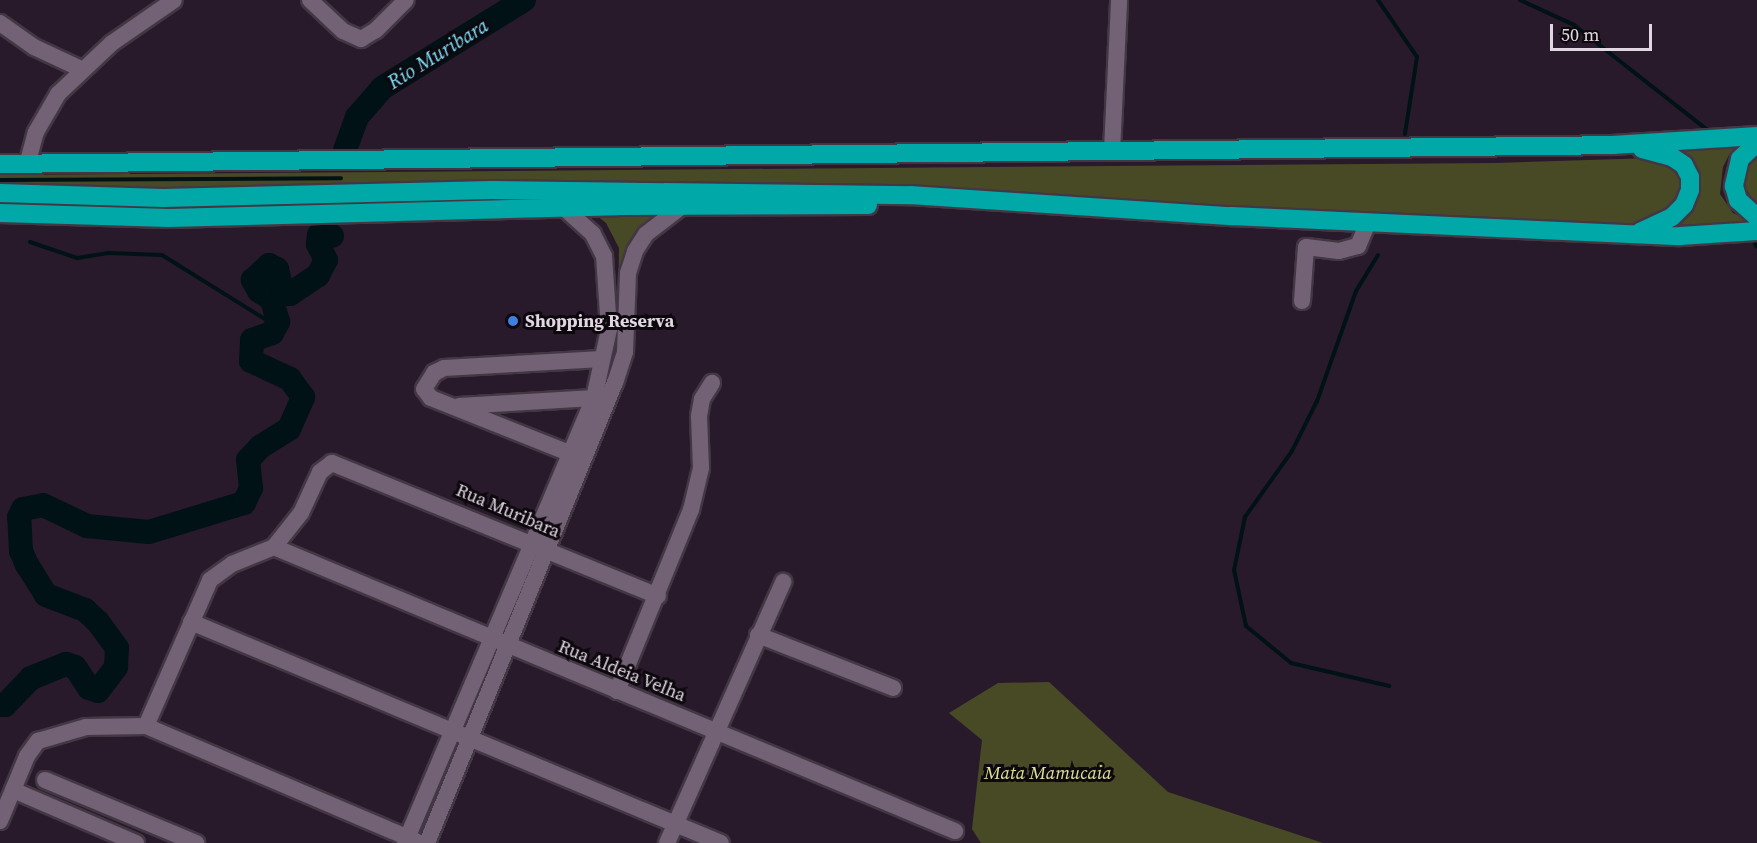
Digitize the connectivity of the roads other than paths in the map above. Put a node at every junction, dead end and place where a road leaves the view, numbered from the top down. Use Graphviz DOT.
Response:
graph roads {
  1 [pos="174,0"];
  2 [pos="309,0"];
  3 [pos="406,0"];
  4 [pos="1119,0"];
  5 [pos="0,22"];
  6 [pos="81,69"];
  7 [pos="1757,136"];
  8 [pos="1757,143"];
  9 [pos="1613,145"];
  10 [pos="1112,151"];
  11 [pos="0,164"];
  12 [pos="27,165"];
  13 [pos="0,193"];
  14 [pos="910,195"];
  15 [pos="681,207"];
  16 [pos="565,209"];
  17 [pos="0,213"];
  18 [pos="1757,217"];
  19 [pos="1368,222"];
  20 [pos="1757,231"];
  21 [pos="1635,234"];
  22 [pos="1302,301"];
  23 [pos="602,359"];
  24 [pos="712,383"];
  25 [pos="594,398"];
  26 [pos="452,406"];
  27 [pos="586,436"];
  28 [pos="569,453"];
  29 [pos="539,545"];
  30 [pos="274,547"];
  31 [pos="783,582"];
  32 [pos="658,596"];
  33 [pos="191,622"];
  34 [pos="758,635"];
  35 [pos="499,642"];
  36 [pos="892,688"];
  37 [pos="617,691"];
  38 [pos="146,726"];
  39 [pos="716,730"];
  40 [pos="453,732"];
  41 [pos="470,738"];
  42 [pos="45,780"];
  43 [pos="13,790"];
  44 [pos="0,821"];
  45 [pos="674,824"];
  46 [pos="955,831"];
  47 [pos="411,841"];
  48 [pos="136,843"];
  49 [pos="196,843"];
  50 [pos="427,843"];
  51 [pos="667,843"];
  52 [pos="721,843"];
  1 -- 6 [label="street"];
  2 -- 3 [label="street"];
  4 -- 10 [label="street"];
  5 -- 6 [label="street"];
  6 -- 12 [label="street"];
  7 -- 9 [label="highway"];
  8 -- 18 [label="highway"];
  9 -- 10 [label="highway"];
  9 -- 21 [label="highway"];
  10 -- 12 [label="highway"];
  11 -- 12 [label="highway"];
  13 -- 14 [label="highway"];
  14 -- 15 [label="highway"];
  14 -- 19 [label="highway"];
  15 -- 16 [label="highway"];
  15 -- 27 [label="street"];
  16 -- 17 [label="highway"];
  16 -- 23 [label="street"];
  19 -- 21 [label="highway"];
  19 -- 22 [label="street"];
  20 -- 21 [label="highway"];
  23 -- 25 [label="street"];
  23 -- 26 [label="street"];
  24 -- 32 [label="street"];
  25 -- 26 [label="street"];
  25 -- 27 [label="street"];
  26 -- 28 [label="street"];
  27 -- 28 [label="street"];
  27 -- 29 [label="street"];
  28 -- 29 [label="street"];
  29 -- 30 [label="street, Rua Muribara"];
  29 -- 32 [label="street, Rua Muribara"];
  29 -- 35 [label="street"];
  30 -- 33 [label="street"];
  30 -- 35 [label="street, Rua Aldeia Velha"];
  31 -- 34 [label="street"];
  32 -- 37 [label="street"];
  33 -- 38 [label="street"];
  33 -- 40 [label="street"];
  34 -- 36 [label="street"];
  34 -- 39 [label="street"];
  35 -- 37 [label="street, Rua Aldeia Velha"];
  35 -- 40 [label="street"];
  35 -- 41 [label="street"];
  37 -- 39 [label="street, Rua Aldeia Velha"];
  38 -- 43 [label="street"];
  38 -- 47 [label="street"];
  39 -- 45 [label="street"];
  39 -- 46 [label="street, Rua Aldeia Velha"];
  40 -- 41 [label="street"];
  40 -- 47 [label="street"];
  41 -- 45 [label="street"];
  41 -- 50 [label="street"];
  42 -- 49 [label="street"];
  43 -- 44 [label="street"];
  43 -- 48 [label="street"];
  45 -- 51 [label="street"];
  45 -- 52 [label="street"];
}
